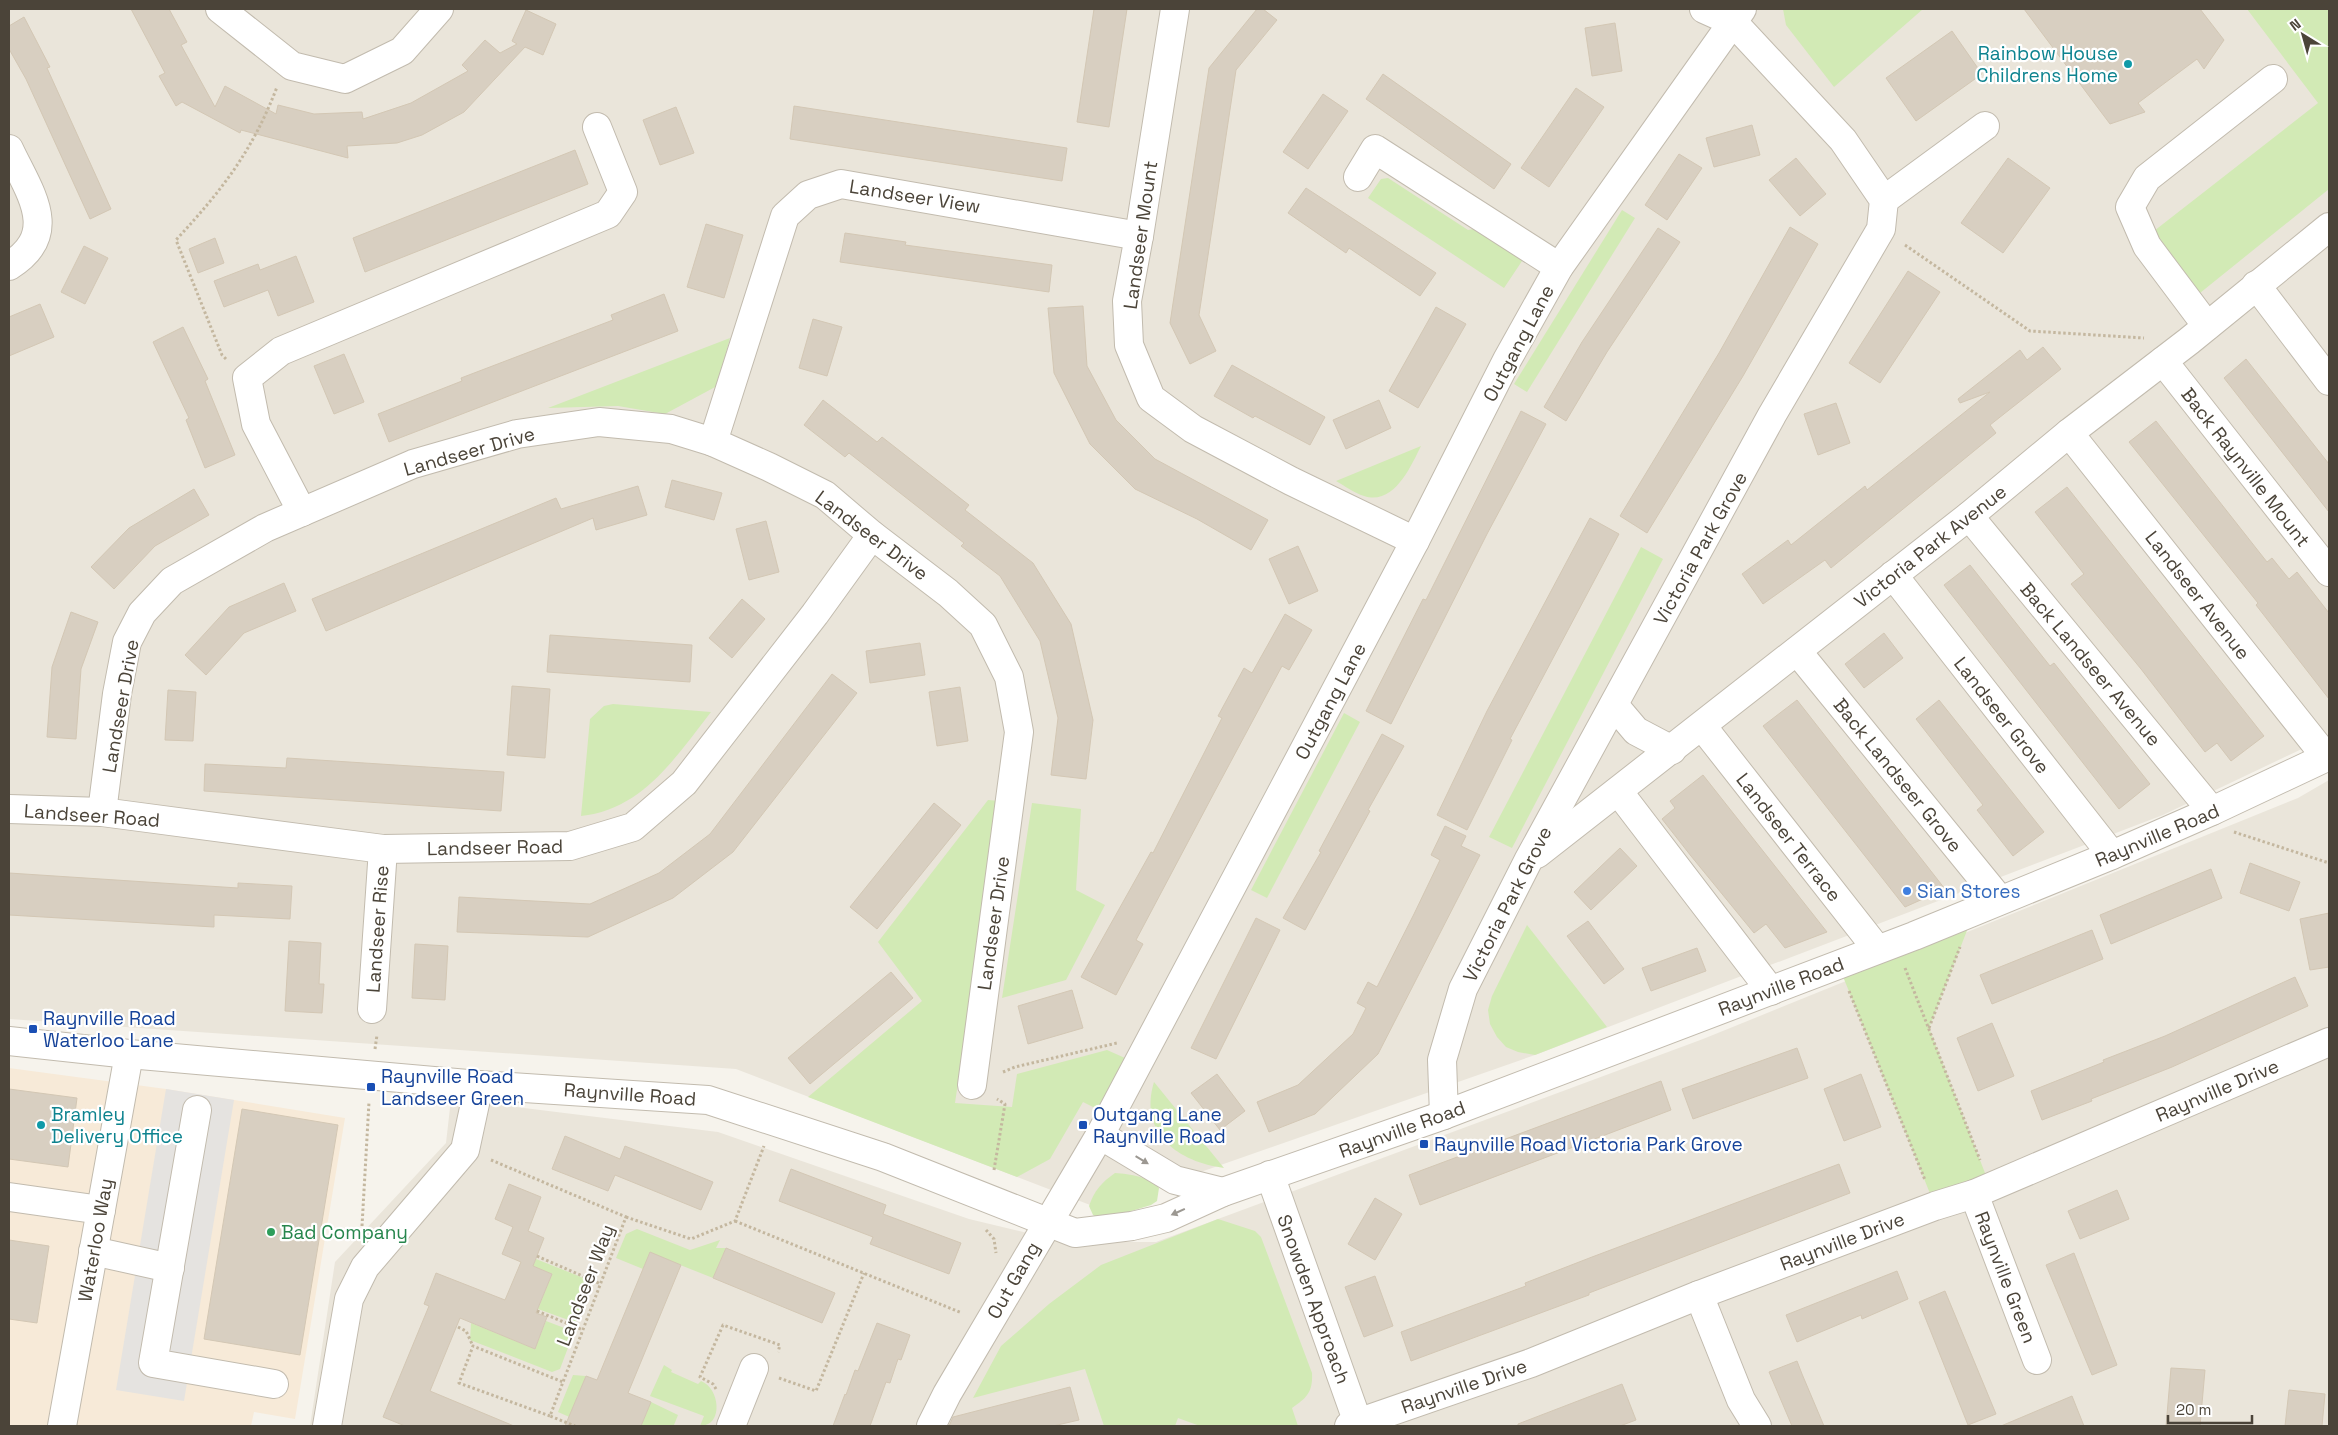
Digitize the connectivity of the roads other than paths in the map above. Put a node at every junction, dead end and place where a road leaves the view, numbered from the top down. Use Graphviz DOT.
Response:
graph roads {
  1 [pos="220,9"];
  2 [pos="439,9"];
  3 [pos="1704,9"];
  4 [pos="1178,12"];
  5 [pos="1738,16"];
  6 [pos="2273,80"];
  7 [pos="1985,126"];
  8 [pos="597,127"];
  9 [pos="9,149"];
  10 [pos="1358,177"];
  11 [pos="1884,200"];
  12 [pos="2329,227"];
  13 [pos="1139,236"];
  14 [pos="9,266"];
  15 [pos="1559,267"];
  16 [pos="2256,285"];
  17 [pos="2198,334"];
  18 [pos="2163,361"];
  19 [pos="2329,381"];
  20 [pos="2069,433"];
  21 [pos="713,442"];
  22 [pos="302,512"];
  23 [pos="1969,516"];
  24 [pos="872,535"];
  25 [pos="1415,541"];
  26 [pos="2329,572"];
  27 [pos="1892,575"];
  28 [pos="1797,651"];
  29 [pos="1614,705"];
  30 [pos="1702,726"];
  31 [pos="1672,750"];
  32 [pos="2328,756"];
  33 [pos="1618,791"];
  34 [pos="9,809"];
  35 [pos="102,812"];
  36 [pos="2212,812"];
  37 [pos="382,848"];
  38 [pos="2112,855"];
  39 [pos="1528,861"];
  40 [pos="1987,905"];
  41 [pos="1886,946"];
  42 [pos="1771,991"];
  43 [pos="372,1009"];
  44 [pos="9,1041"];
  45 [pos="2329,1042"];
  46 [pos="129,1054"];
  47 [pos="479,1085"];
  48 [pos="972,1085"];
  49 [pos="197,1110"];
  50 [pos="1444,1115"];
  51 [pos="1100,1135"];
  52 [pos="1270,1176"];
  53 [pos="1982,1190"];
  54 [pos="1223,1192"];
  55 [pos="9,1197"];
  56 [pos="101,1210"];
  57 [pos="1047,1223"];
  58 [pos="93,1251"];
  59 [pos="170,1268"];
  60 [pos="1699,1296"];
  61 [pos="2037,1360"];
  62 [pos="754,1368"];
  63 [pos="274,1384"];
  64 [pos="1354,1424"];
  65 [pos="62,1426"];
  66 [pos="327,1426"];
  67 [pos="731,1426"];
  68 [pos="931,1426"];
  69 [pos="1757,1426"];
  1 -- 2 [label="street"];
  3 -- 5 [label="street"];
  4 -- 13 [label="street, Landseer Mount"];
  5 -- 11 [label="street"];
  5 -- 15 [label="street, Outgang Lane"];
  6 -- 17 [label="street"];
  7 -- 11 [label="street"];
  8 -- 22 [label="street"];
  9 -- 14 [label="street"];
  10 -- 15 [label="street, Outgang Lane"];
  11 -- 29 [label="street, Victoria Park Grove"];
  12 -- 16 [label="street, Victoria Park Avenue"];
  13 -- 21 [label="street, Landseer View"];
  13 -- 25 [label="street, Landseer Mount"];
  15 -- 25 [label="street, Outgang Lane"];
  16 -- 17 [label="street, Victoria Park Avenue"];
  16 -- 19 [label="street"];
  17 -- 18 [label="street, Victoria Park Avenue"];
  18 -- 20 [label="street, Victoria Park Avenue"];
  18 -- 26 [label="street, Back Raynville Mount"];
  20 -- 23 [label="street, Victoria Park Avenue"];
  20 -- 32 [label="street, Landseer Avenue"];
  21 -- 22 [label="street, Landseer Drive"];
  21 -- 24 [label="street, Landseer Drive"];
  22 -- 35 [label="street, Landseer Drive"];
  23 -- 27 [label="street, Victoria Park Avenue"];
  23 -- 36 [label="street, Back Landseer Avenue"];
  24 -- 37 [label="street, Landseer Road"];
  24 -- 48 [label="street, Landseer Drive"];
  25 -- 51 [label="street, Outgang Lane"];
  27 -- 28 [label="street, Victoria Park Avenue"];
  27 -- 38 [label="street, Landseer Grove"];
  28 -- 30 [label="street, Victoria Park Avenue"];
  28 -- 40 [label="street, Back Landseer Grove"];
  29 -- 31 [label="street"];
  29 -- 39 [label="street, Victoria Park Grove"];
  30 -- 31 [label="street, Victoria Park Avenue"];
  30 -- 41 [label="street, Landseer Terrace"];
  31 -- 33 [label="street, Victoria Park Avenue"];
  32 -- 36 [label="street, Raynville Road"];
  33 -- 39 [label="street, Victoria Park Avenue"];
  33 -- 42 [label="street"];
  34 -- 35 [label="street, Landseer Road"];
  35 -- 37 [label="street, Landseer Road"];
  36 -- 38 [label="street, Raynville Road"];
  37 -- 43 [label="street, Landseer Rise"];
  38 -- 40 [label="street, Raynville Road"];
  39 -- 50 [label="street, Victoria Park Grove"];
  40 -- 41 [label="street, Raynville Road"];
  41 -- 42 [label="street, Raynville Road"];
  42 -- 50 [label="street, Raynville Road"];
  44 -- 46 [label="street, Raynville Road"];
  45 -- 53 [label="street, Raynville Drive"];
  46 -- 47 [label="street, Raynville Road"];
  46 -- 56 [label="street, Waterloo Way"];
  47 -- 57 [label="street, Raynville Road"];
  47 -- 66 [label="street"];
  49 -- 59 [label="street"];
  50 -- 52 [label="street, Raynville Road"];
  51 -- 54 [label="street, one-way"];
  51 -- 57 [label="street, Out Gang"];
  52 -- 54 [label="street, Raynville Road"];
  52 -- 64 [label="street, Snowden Approach"];
  53 -- 60 [label="street, Raynville Drive"];
  53 -- 61 [label="street, Raynville Green"];
  54 -- 57 [label="street, Raynville Road, one-way"];
  55 -- 56 [label="street"];
  56 -- 58 [label="street, Waterloo Way"];
  57 -- 68 [label="street, Out Gang"];
  58 -- 59 [label="street"];
  58 -- 65 [label="street, Waterloo Way"];
  59 -- 63 [label="street"];
  60 -- 64 [label="street, Raynville Drive"];
  60 -- 69 [label="street"];
  62 -- 67 [label="street"];
}
